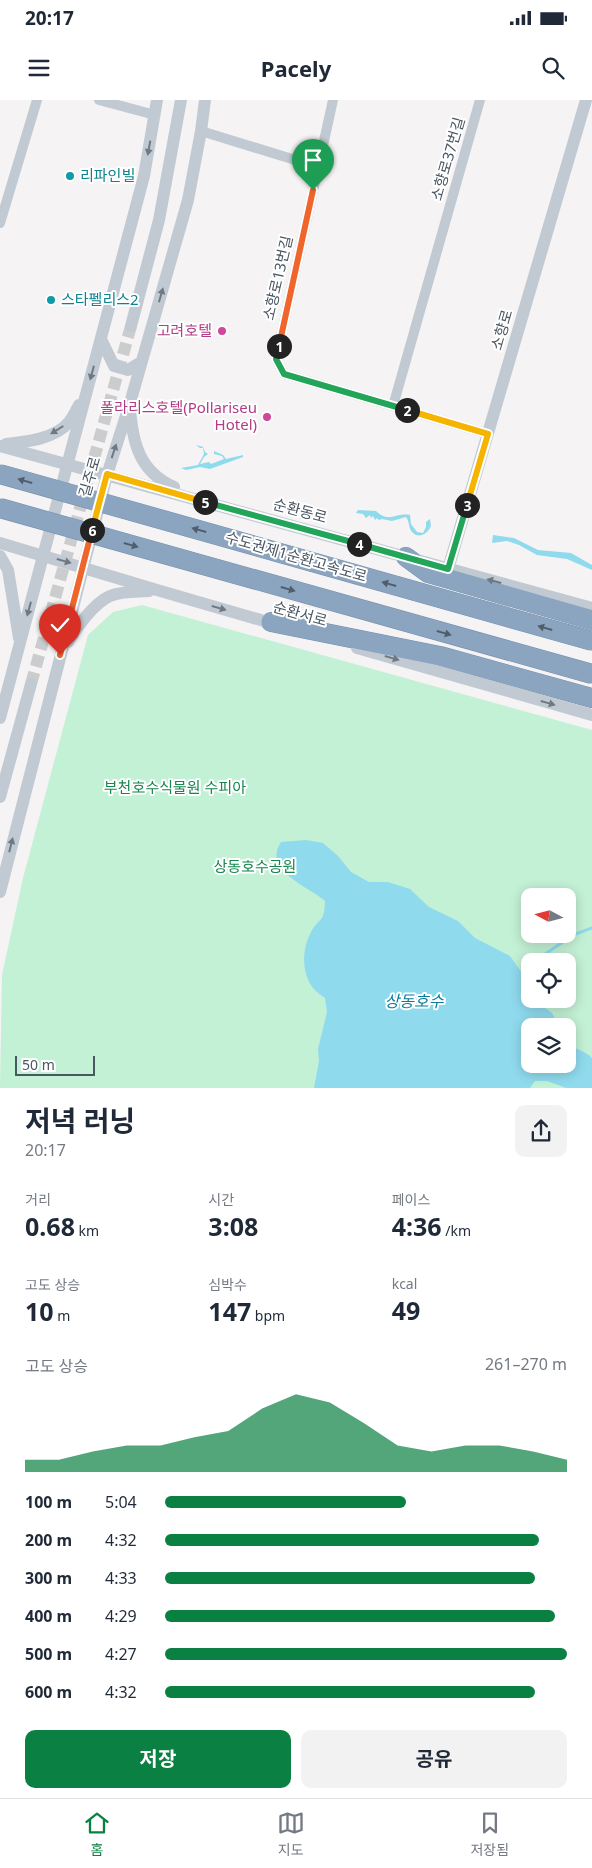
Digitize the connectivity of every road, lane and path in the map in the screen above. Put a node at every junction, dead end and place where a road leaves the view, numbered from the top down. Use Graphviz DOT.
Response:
graph roads {
  1 [pos="37,100"];
  2 [pos="99,100"];
  3 [pos="157,100"];
  4 [pos="181,100"];
  5 [pos="205,100"];
  6 [pos="333,100"];
  7 [pos="480,100"];
  8 [pos="586,100"];
  9 [pos="155,115"];
  10 [pos="201,131"];
  11 [pos="318,167"];
  12 [pos="0,223"];
  13 [pos="131,326"];
  14 [pos="101,339"];
  15 [pos="141,362"];
  16 [pos="87,392"];
  17 [pos="130,403"];
  18 [pos="393,406"];
  19 [pos="488,434"];
  20 [pos="0,445"];
  21 [pos="68,464"];
  22 [pos="0,474"];
  23 [pos="107,474"];
  24 [pos="211,503"];
  25 [pos="0,508"];
  26 [pos="0,543"];
  27 [pos="43,555"];
  28 [pos="0,556"];
  29 [pos="406,557"];
  30 [pos="83,567"];
  31 [pos="448,569"];
  32 [pos="157,590"];
  33 [pos="592,608"];
  34 [pos="592,620"];
  35 [pos="271,622"];
  36 [pos="592,641"];
  37 [pos="20,642"];
  38 [pos="60,655"];
  39 [pos="592,674"];
  40 [pos="31,684"];
  41 [pos="592,698"];
  42 [pos="592,715"];
  43 [pos="0,718"];
  44 [pos="0,797"];
  45 [pos="0,892"];
  1 -- 12 [label="street"];
  2 -- 9 [label="street"];
  3 -- 9 [label="street, 길주로"];
  4 -- 13 [label="street"];
  5 -- 10 [label="street, 길주로"];
  6 -- 11 [label="street"];
  7 -- 18 [label="street, 소향로37번길"];
  8 -- 19 [label="street, 소향로"];
  9 -- 14 [label="street, 길주로, one-way"];
  10 -- 11 [label="street"];
  15 -- 10 [label="street, 길주로, one-way"];
  11 -- 18 [label="street, 소향로13번길"];
  14 -- 15 [label="street"];
  14 -- 16 [label="street, 길주로, one-way"];
  15 -- 17 [label="street, 길주로"];
  16 -- 20 [label="street, one-way"];
  16 -- 21 [label="street, 길주로"];
  23 -- 17 [label="street, 길주로, one-way"];
  17 -- 24 [label="street"];
  18 -- 19 [label="street, 소향로13번길"];
  19 -- 31 [label="street, 소향로"];
  20 -- 21 [label="street, 순환동로"];
  21 -- 23 [label="street, 순환동로"];
  21 -- 27 [label="street, 길주로"];
  36 -- 22 [label="highway, 수도권제1순환고속도로, one-way, bridge"];
  23 -- 24 [label="street, 순환동로"];
  23 -- 30 [label="street, 길주로"];
  24 -- 29 [label="street, 순환동로"];
  25 -- 39 [label="highway, one-way, bridge"];
  26 -- 27 [label="street, 순환서로"];
  27 -- 30 [label="street, 순환서로, one-way"];
  27 -- 37 [label="street, 길주로, one-way"];
  28 -- 37 [label="street"];
  29 -- 31 [label="street, 순환동로"];
  29 -- 34 [label="highway"];
  30 -- 32 [label="street, 순환서로"];
  30 -- 38 [label="street, 길주로"];
  33 -- 31 [label="street, 순환동로, one-way"];
  32 -- 35 [label="street, 순환서로, one-way"];
  32 -- 38 [label="street"];
  35 -- 41 [label="highway"];
  35 -- 42 [label="street, 순환서로, one-way"];
  37 -- 43 [label="street, 길주로"];
  45 -- 38 [label="street, 길주로, one-way"];
  40 -- 44 [label="street"];
}
